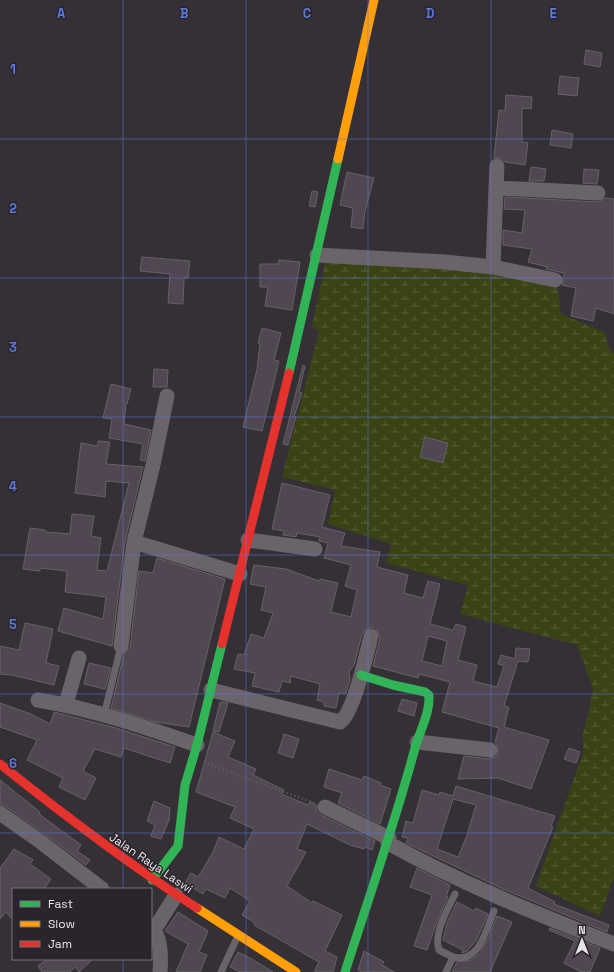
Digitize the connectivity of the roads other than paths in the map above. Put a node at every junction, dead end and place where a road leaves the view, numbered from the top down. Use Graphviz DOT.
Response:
graph roads {
  1 [pos="374,0"];
  2 [pos="497,166"];
  3 [pos="496,188"];
  4 [pos="598,192"];
  5 [pos="316,255"];
  6 [pos="493,267"];
  7 [pos="555,280"];
  8 [pos="167,396"];
  9 [pos="248,540"];
  10 [pos="134,542"];
  11 [pos="315,549"];
  12 [pos="240,574"];
  13 [pos="371,636"];
  14 [pos="121,646"];
  15 [pos="79,658"];
  16 [pos="361,675"];
  17 [pos="211,690"];
  18 [pos="38,700"];
  19 [pos="66,704"];
  20 [pos="104,715"];
  21 [pos="416,742"];
  22 [pos="490,750"];
  23 [pos="196,752"];
  24 [pos="0,764"];
  25 [pos="325,808"];
  26 [pos="0,813"];
  27 [pos="389,841"];
  28 [pos="152,880"];
  29 [pos="101,888"];
  30 [pos="455,894"];
  31 [pos="176,895"];
  32 [pos="494,911"];
  33 [pos="152,929"];
  34 [pos="238,936"];
  35 [pos="614,944"];
  36 [pos="454,957"];
  37 [pos="160,972"];
  38 [pos="221,972"];
  39 [pos="296,972"];
  40 [pos="345,972"];
  41 [pos="446,972"];
  1 -- 5 [label="street"];
  2 -- 3 [label="street"];
  3 -- 4 [label="street"];
  3 -- 6 [label="street"];
  5 -- 6 [label="street"];
  5 -- 9 [label="street"];
  6 -- 7 [label="street"];
  8 -- 10 [label="street"];
  9 -- 11 [label="street"];
  9 -- 12 [label="street"];
  10 -- 12 [label="street"];
  10 -- 14 [label="street"];
  12 -- 17 [label="street"];
  13 -- 16 [label="street"];
  14 -- 20 [label="lane"];
  15 -- 19 [label="street"];
  16 -- 17 [label="street"];
  16 -- 21 [label="street"];
  17 -- 23 [label="street"];
  18 -- 19 [label="street"];
  19 -- 20 [label="street"];
  20 -- 23 [label="street"];
  21 -- 22 [label="street"];
  21 -- 27 [label="street"];
  23 -- 28 [label="street"];
  24 -- 28 [label="street, Jalan Raya Laswi"];
  25 -- 27 [label="street"];
  26 -- 29 [label="street"];
  27 -- 35 [label="street"];
  27 -- 40 [label="street"];
  28 -- 31 [label="street, Jalan Raya Laswi"];
  30 -- 36 [label="lane"];
  31 -- 33 [label="street"];
  31 -- 34 [label="street, Jalan Raya Laswi"];
  32 -- 36 [label="lane"];
  33 -- 37 [label="street"];
  34 -- 38 [label="lane"];
  34 -- 39 [label="street, Jalan Raya Laswi"];
  36 -- 41 [label="lane"];
}
